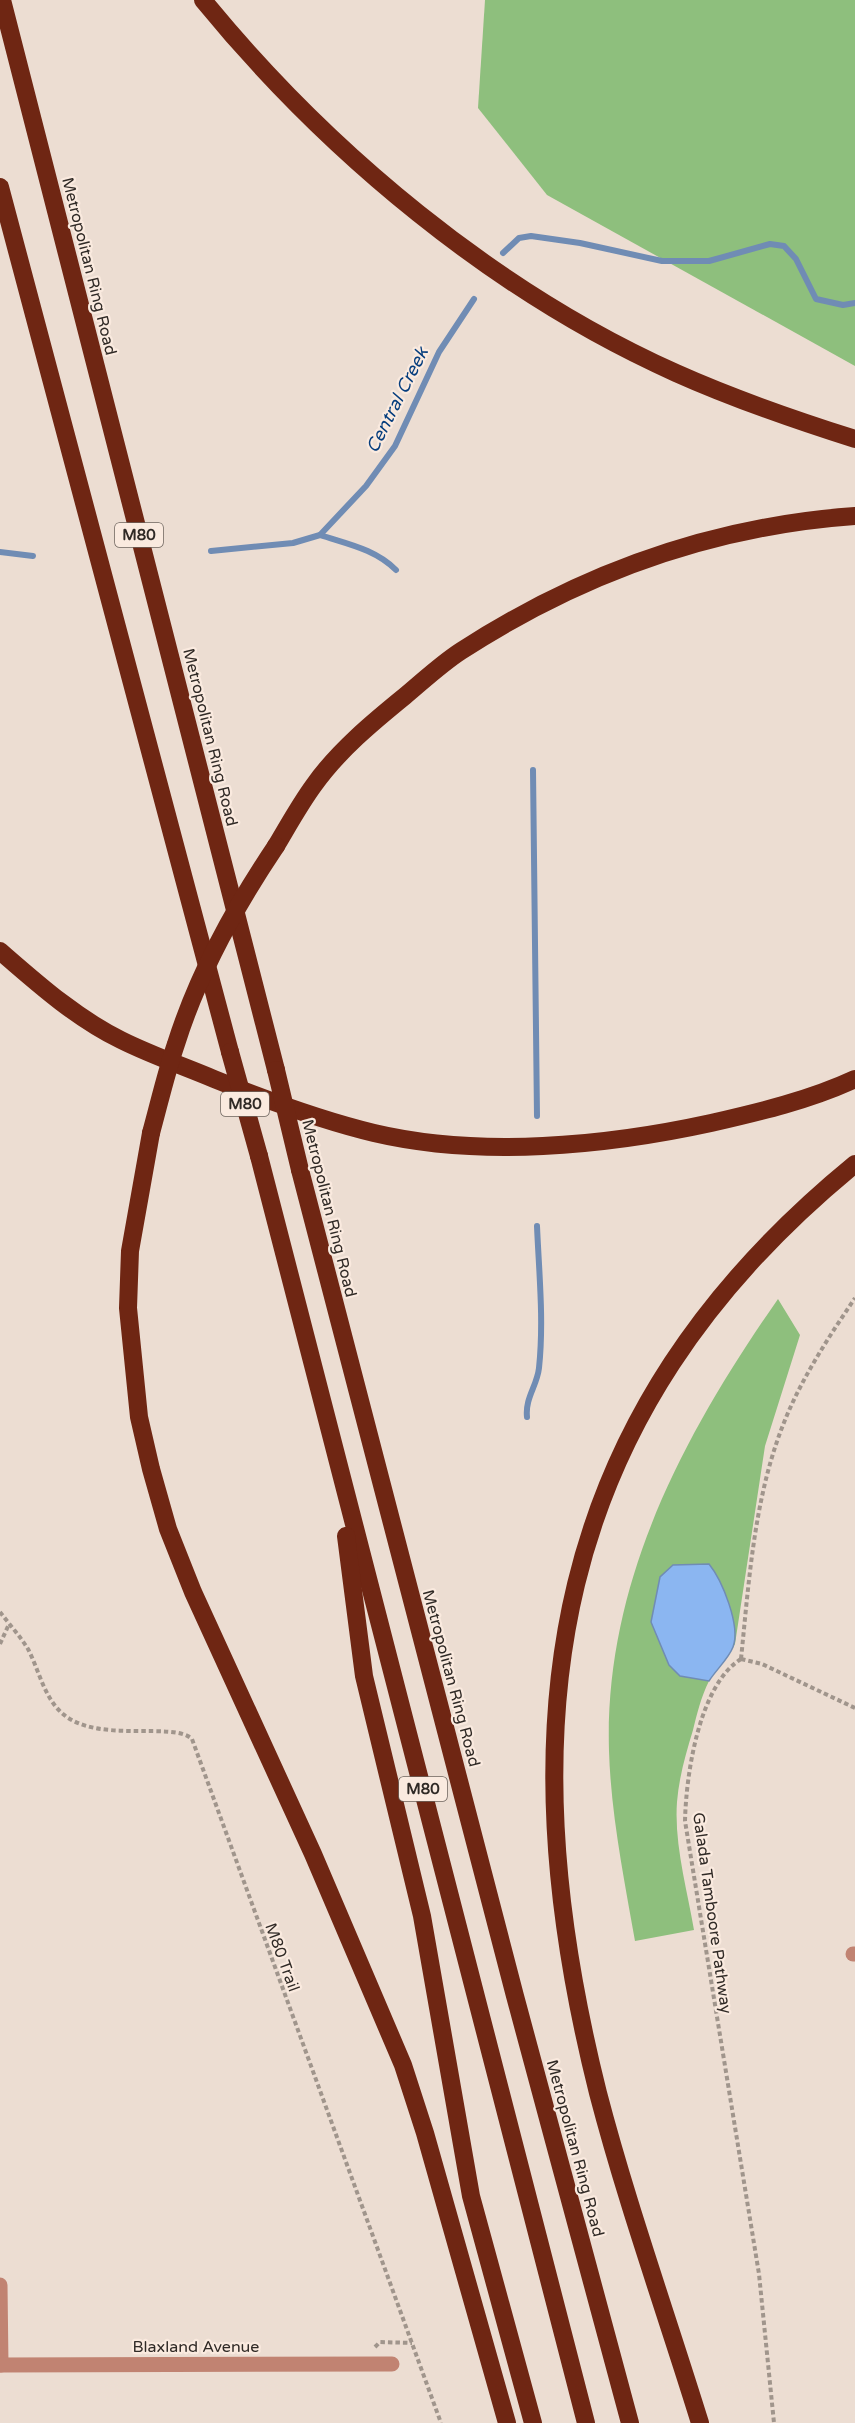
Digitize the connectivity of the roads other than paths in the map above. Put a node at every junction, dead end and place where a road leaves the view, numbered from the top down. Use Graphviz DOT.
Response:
graph roads {
  1 [pos="2,0"];
  2 [pos="203,0"];
  3 [pos="0,187"];
  4 [pos="855,439"];
  5 [pos="855,516"];
  6 [pos="0,951"];
  7 [pos="855,1079"];
  8 [pos="855,1164"];
  9 [pos="337,1464"];
  10 [pos="0,2285"];
  11 [pos="392,2364"];
  12 [pos="0,2365"];
  13 [pos="687,2382"];
  14 [pos="507,2423"];
  15 [pos="533,2423"];
  16 [pos="586,2423"];
  17 [pos="630,2423"];
  18 [pos="687,2423"];
  19 [pos="700,2423"];
  1 -- 17 [label="highway, Metropolitan Ring Road / M80, bridge"];
  2 -- 4 [label="highway"];
  3 -- 9 [label="highway, M80, bridge"];
  5 -- 14 [label="highway, bridge"];
  6 -- 7 [label="highway"];
  8 -- 13 [label="highway"];
  9 -- 15 [label="highway"];
  9 -- 16 [label="highway, M80"];
  10 -- 12 [label="street"];
  11 -- 12 [label="street, Blaxland Avenue"];
  13 -- 18 [label="highway"];
  13 -- 19 [label="highway"];
}
